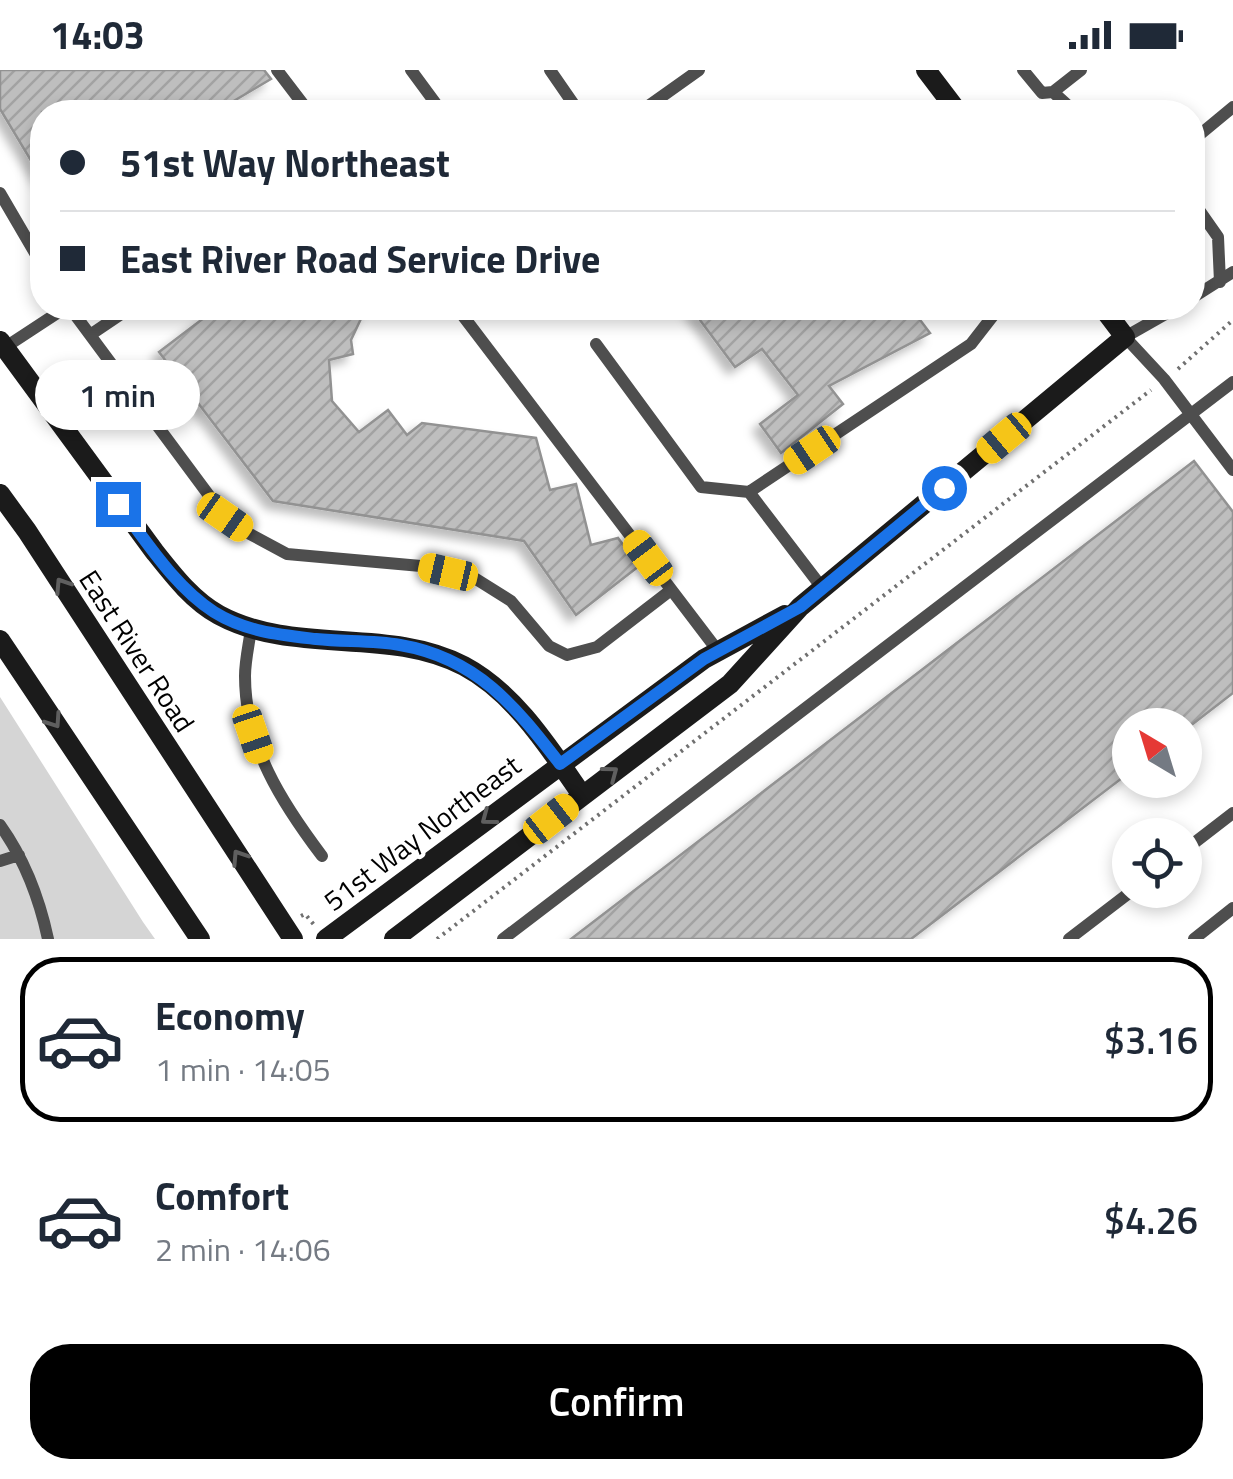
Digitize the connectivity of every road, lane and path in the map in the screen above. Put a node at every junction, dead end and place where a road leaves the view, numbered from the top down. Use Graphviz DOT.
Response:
graph roads {
  1 [pos="277,70"];
  2 [pos="412,70"];
  3 [pos="550,70"];
  4 [pos="699,70"];
  5 [pos="926,70"];
  6 [pos="1024,70"];
  7 [pos="1082,70"];
  8 [pos="1053,92"];
  9 [pos="300,100"];
  10 [pos="433,100"];
  11 [pos="571,100"];
  12 [pos="657,100"];
  13 [pos="949,100"];
  14 [pos="1062,100"];
  15 [pos="1233,107"];
  16 [pos="1205,130"];
  17 [pos="0,194"];
  18 [pos="1205,218"];
  19 [pos="30,245"];
  20 [pos="1233,272"];
  21 [pos="1220,282"];
  22 [pos="1205,291"];
  23 [pos="46,320"];
  24 [pos="77,320"];
  25 [pos="112,320"];
  26 [pos="466,320"];
  27 [pos="989,320"];
  28 [pos="1112,320"];
  29 [pos="1155,320"];
  30 [pos="1233,320"];
  31 [pos="90,335"];
  32 [pos="1125,337"];
  33 [pos="596,344"];
  34 [pos="2,345"];
  35 [pos="1164,380"];
  36 [pos="1233,382"];
  37 [pos="1190,414"];
  38 [pos="1233,470"];
  39 [pos="749,492"];
  40 [pos="0,494"];
  41 [pos="822,589"];
  42 [pos="672,590"];
  43 [pos="800,607"];
  44 [pos="251,629"];
  45 [pos="0,640"];
  46 [pos="718,652"];
  47 [pos="560,764"];
  48 [pos="582,795"];
  49 [pos="1233,813"];
  50 [pos="0,824"];
  51 [pos="1202,837"];
  52 [pos="19,855"];
  53 [pos="322,856"];
  54 [pos="0,861"];
  55 [pos="1112,906"];
  56 [pos="1233,908"];
  57 [pos="48,939"];
  58 [pos="200,939"];
  59 [pos="292,939"];
  60 [pos="326,939"];
  61 [pos="394,939"];
  62 [pos="437,939"];
  63 [pos="503,939"];
  64 [pos="1070,939"];
  65 [pos="1194,939"];
  1 -- 9 [label="lane"];
  2 -- 10 [label="lane"];
  3 -- 11 [label="lane"];
  4 -- 12 [label="lane"];
  5 -- 13 [label="street"];
  6 -- 8 [label="lane"];
  7 -- 8 [label="lane"];
  8 -- 14 [label="lane"];
  15 -- 16 [label="lane"];
  17 -- 19 [label="lane"];
  18 -- 21 [label="lane"];
  20 -- 21 [label="lane"];
  21 -- 22 [label="lane"];
  23 -- 34 [label="lane"];
  24 -- 31 [label="lane"];
  25 -- 31 [label="lane"];
  26 -- 42 [label="lane"];
  27 -- 39 [label="lane"];
  28 -- 32 [label="street"];
  29 -- 32 [label="lane"];
  30 -- 35 [label="path"];
  31 -- 42 [label="lane"];
  32 -- 35 [label="lane"];
  32 -- 41 [label="street, 51st Way Northeast"];
  33 -- 39 [label="lane"];
  34 -- 44 [label="street"];
  35 -- 37 [label="lane"];
  35 -- 62 [label="path"];
  36 -- 37 [label="lane"];
  37 -- 38 [label="lane"];
  37 -- 63 [label="lane"];
  39 -- 41 [label="lane"];
  59 -- 40 [label="street, East River Road, one-way"];
  41 -- 43 [label="street, 51st Way Northeast"];
  42 -- 46 [label="lane"];
  43 -- 46 [label="street, 51st Way Northeast"];
  48 -- 43 [label="street, 51st Way Northeast, one-way"];
  44 -- 47 [label="street"];
  44 -- 53 [label="lane"];
  45 -- 58 [label="street, one-way"];
  46 -- 47 [label="street, 51st Way Northeast"];
  47 -- 48 [label="street"];
  47 -- 60 [label="street, 51st Way Northeast, one-way"];
  48 -- 61 [label="street, 51st Way Northeast"];
  49 -- 51 [label="lane"];
  50 -- 52 [label="lane"];
  52 -- 54 [label="lane"];
  52 -- 57 [label="lane"];
  55 -- 64 [label="lane"];
  56 -- 65 [label="lane"];
}
